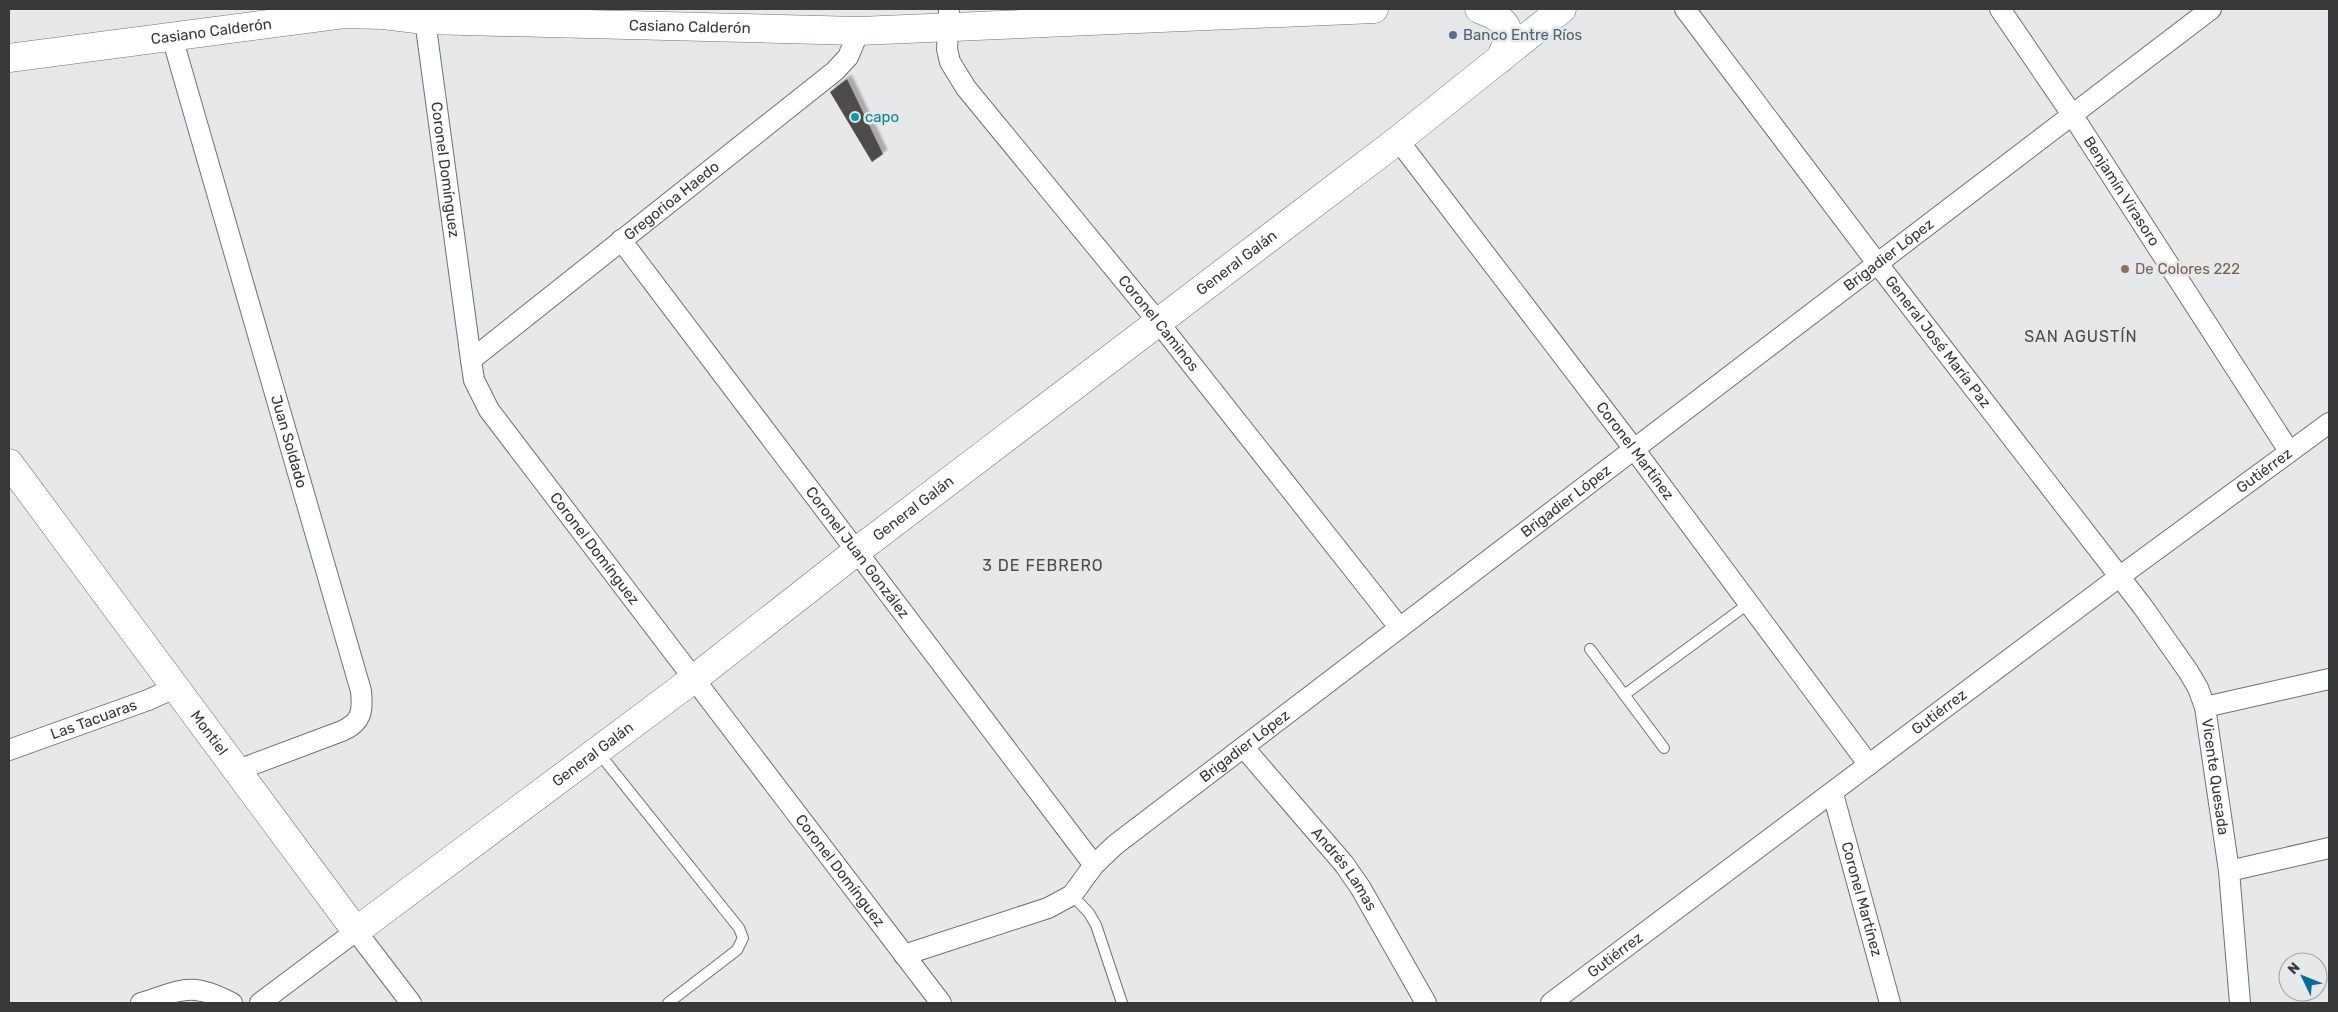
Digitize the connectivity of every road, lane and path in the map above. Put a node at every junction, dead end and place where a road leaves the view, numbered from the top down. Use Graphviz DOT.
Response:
graph roads {
  1 [pos="1374,9"];
  2 [pos="1479,9"];
  3 [pos="1562,9"];
  4 [pos="1685,9"];
  5 [pos="2000,9"];
  6 [pos="2211,9"];
  7 [pos="409,15"];
  8 [pos="949,18"];
  9 [pos="859,31"];
  10 [pos="172,37"];
  11 [pos="9,58"];
  12 [pos="1500,59"];
  13 [pos="2073,116"];
  14 [pos="1398,140"];
  15 [pos="621,240"];
  16 [pos="1877,263"];
  17 [pos="1159,323"];
  18 [pos="471,360"];
  19 [pos="2329,423"];
  20 [pos="1634,449"];
  21 [pos="2289,451"];
  22 [pos="9,463"];
  23 [pos="858,552"];
  24 [pos="2119,577"];
  25 [pos="1748,604"];
  26 [pos="1399,627"];
  27 [pos="1590,649"];
  28 [pos="694,678"];
  29 [pos="2329,679"];
  30 [pos="177,687"];
  31 [pos="1624,695"];
  32 [pos="2205,707"];
  33 [pos="1664,748"];
  34 [pos="1245,749"];
  35 [pos="9,750"];
  36 [pos="597,752"];
  37 [pos="1869,765"];
  38 [pos="238,770"];
  39 [pos="1833,794"];
  40 [pos="2329,848"];
  41 [pos="1094,865"];
  42 [pos="2229,871"];
  43 [pos="1072,895"];
  44 [pos="356,931"];
  45 [pos="904,955"];
  46 [pos="141,1003"];
  47 [pos="232,1003"];
  48 [pos="260,1003"];
  49 [pos="411,1003"];
  50 [pos="668,1003"];
  51 [pos="941,1003"];
  52 [pos="1122,1003"];
  53 [pos="1426,1003"];
  54 [pos="1551,1003"];
  55 [pos="1890,1003"];
  56 [pos="2240,1003"];
  1 -- 8 [label="street, Casiano Calderón"];
  2 -- 12 [label="street"];
  3 -- 12 [label="street, General Galán"];
  4 -- 16 [label="street, General José María Paz"];
  5 -- 13 [label="street, Benjamín Virasoro"];
  6 -- 13 [label="street, Brigadier López"];
  7 -- 9 [label="street, Casiano Calderón"];
  7 -- 10 [label="street, Casiano Calderón"];
  7 -- 18 [label="street, Coronel Domínguez"];
  8 -- 9 [label="street, Casiano Calderón"];
  8 -- 17 [label="street, Coronel Caminos"];
  9 -- 15 [label="street, Gregorioa Haedo"];
  10 -- 11 [label="street, Casiano Calderón"];
  10 -- 38 [label="street, Juan Soldado"];
  12 -- 14 [label="street, General Galán"];
  13 -- 16 [label="street, Brigadier López"];
  13 -- 21 [label="street, Benjamín Virasoro"];
  14 -- 17 [label="street, General Galán"];
  14 -- 20 [label="street, Coronel Martínez"];
  15 -- 18 [label="street, Gregorioa Haedo"];
  15 -- 23 [label="street, Coronel Juan González"];
  16 -- 20 [label="street, Brigadier López"];
  16 -- 24 [label="street, General José María Paz"];
  17 -- 23 [label="street, General Galán"];
  17 -- 26 [label="street, Coronel Caminos"];
  18 -- 28 [label="street, Coronel Domínguez"];
  19 -- 21 [label="street, Gutiérrez"];
  20 -- 25 [label="street, Coronel Martínez"];
  20 -- 26 [label="street, Brigadier López"];
  21 -- 24 [label="street, Gutiérrez"];
  22 -- 30 [label="street, Montiel"];
  23 -- 28 [label="street, General Galán"];
  23 -- 41 [label="street, Coronel Juan González"];
  24 -- 32 [label="street, Vicente Quesada"];
  24 -- 37 [label="street, Gutiérrez"];
  25 -- 31 [label="lane"];
  25 -- 37 [label="street, Coronel Martínez"];
  26 -- 34 [label="street, Brigadier López"];
  27 -- 31 [label="lane"];
  28 -- 36 [label="street, General Galán"];
  28 -- 45 [label="street, Coronel Domínguez"];
  29 -- 32 [label="street"];
  30 -- 35 [label="street, Las Tacuaras"];
  30 -- 38 [label="street, Montiel"];
  31 -- 33 [label="lane"];
  32 -- 42 [label="street, Vicente Quesada"];
  34 -- 41 [label="street, Brigadier López"];
  34 -- 53 [label="street, Andrés Lamas"];
  36 -- 44 [label="street, General Galán"];
  36 -- 50 [label="lane"];
  37 -- 39 [label="street, Gutiérrez"];
  38 -- 44 [label="street, Montiel"];
  39 -- 54 [label="street, Gutiérrez"];
  39 -- 55 [label="street, Coronel Martínez"];
  40 -- 42 [label="street"];
  41 -- 43 [label="street, Brigadier López"];
  42 -- 56 [label="street, Vicente Quesada"];
  43 -- 45 [label="street, Brigadier López"];
  43 -- 52 [label="lane"];
  44 -- 48 [label="street, General Galán"];
  44 -- 49 [label="street, Montiel"];
  45 -- 51 [label="street, Coronel Domínguez"];
  46 -- 47 [label="street"];
}
